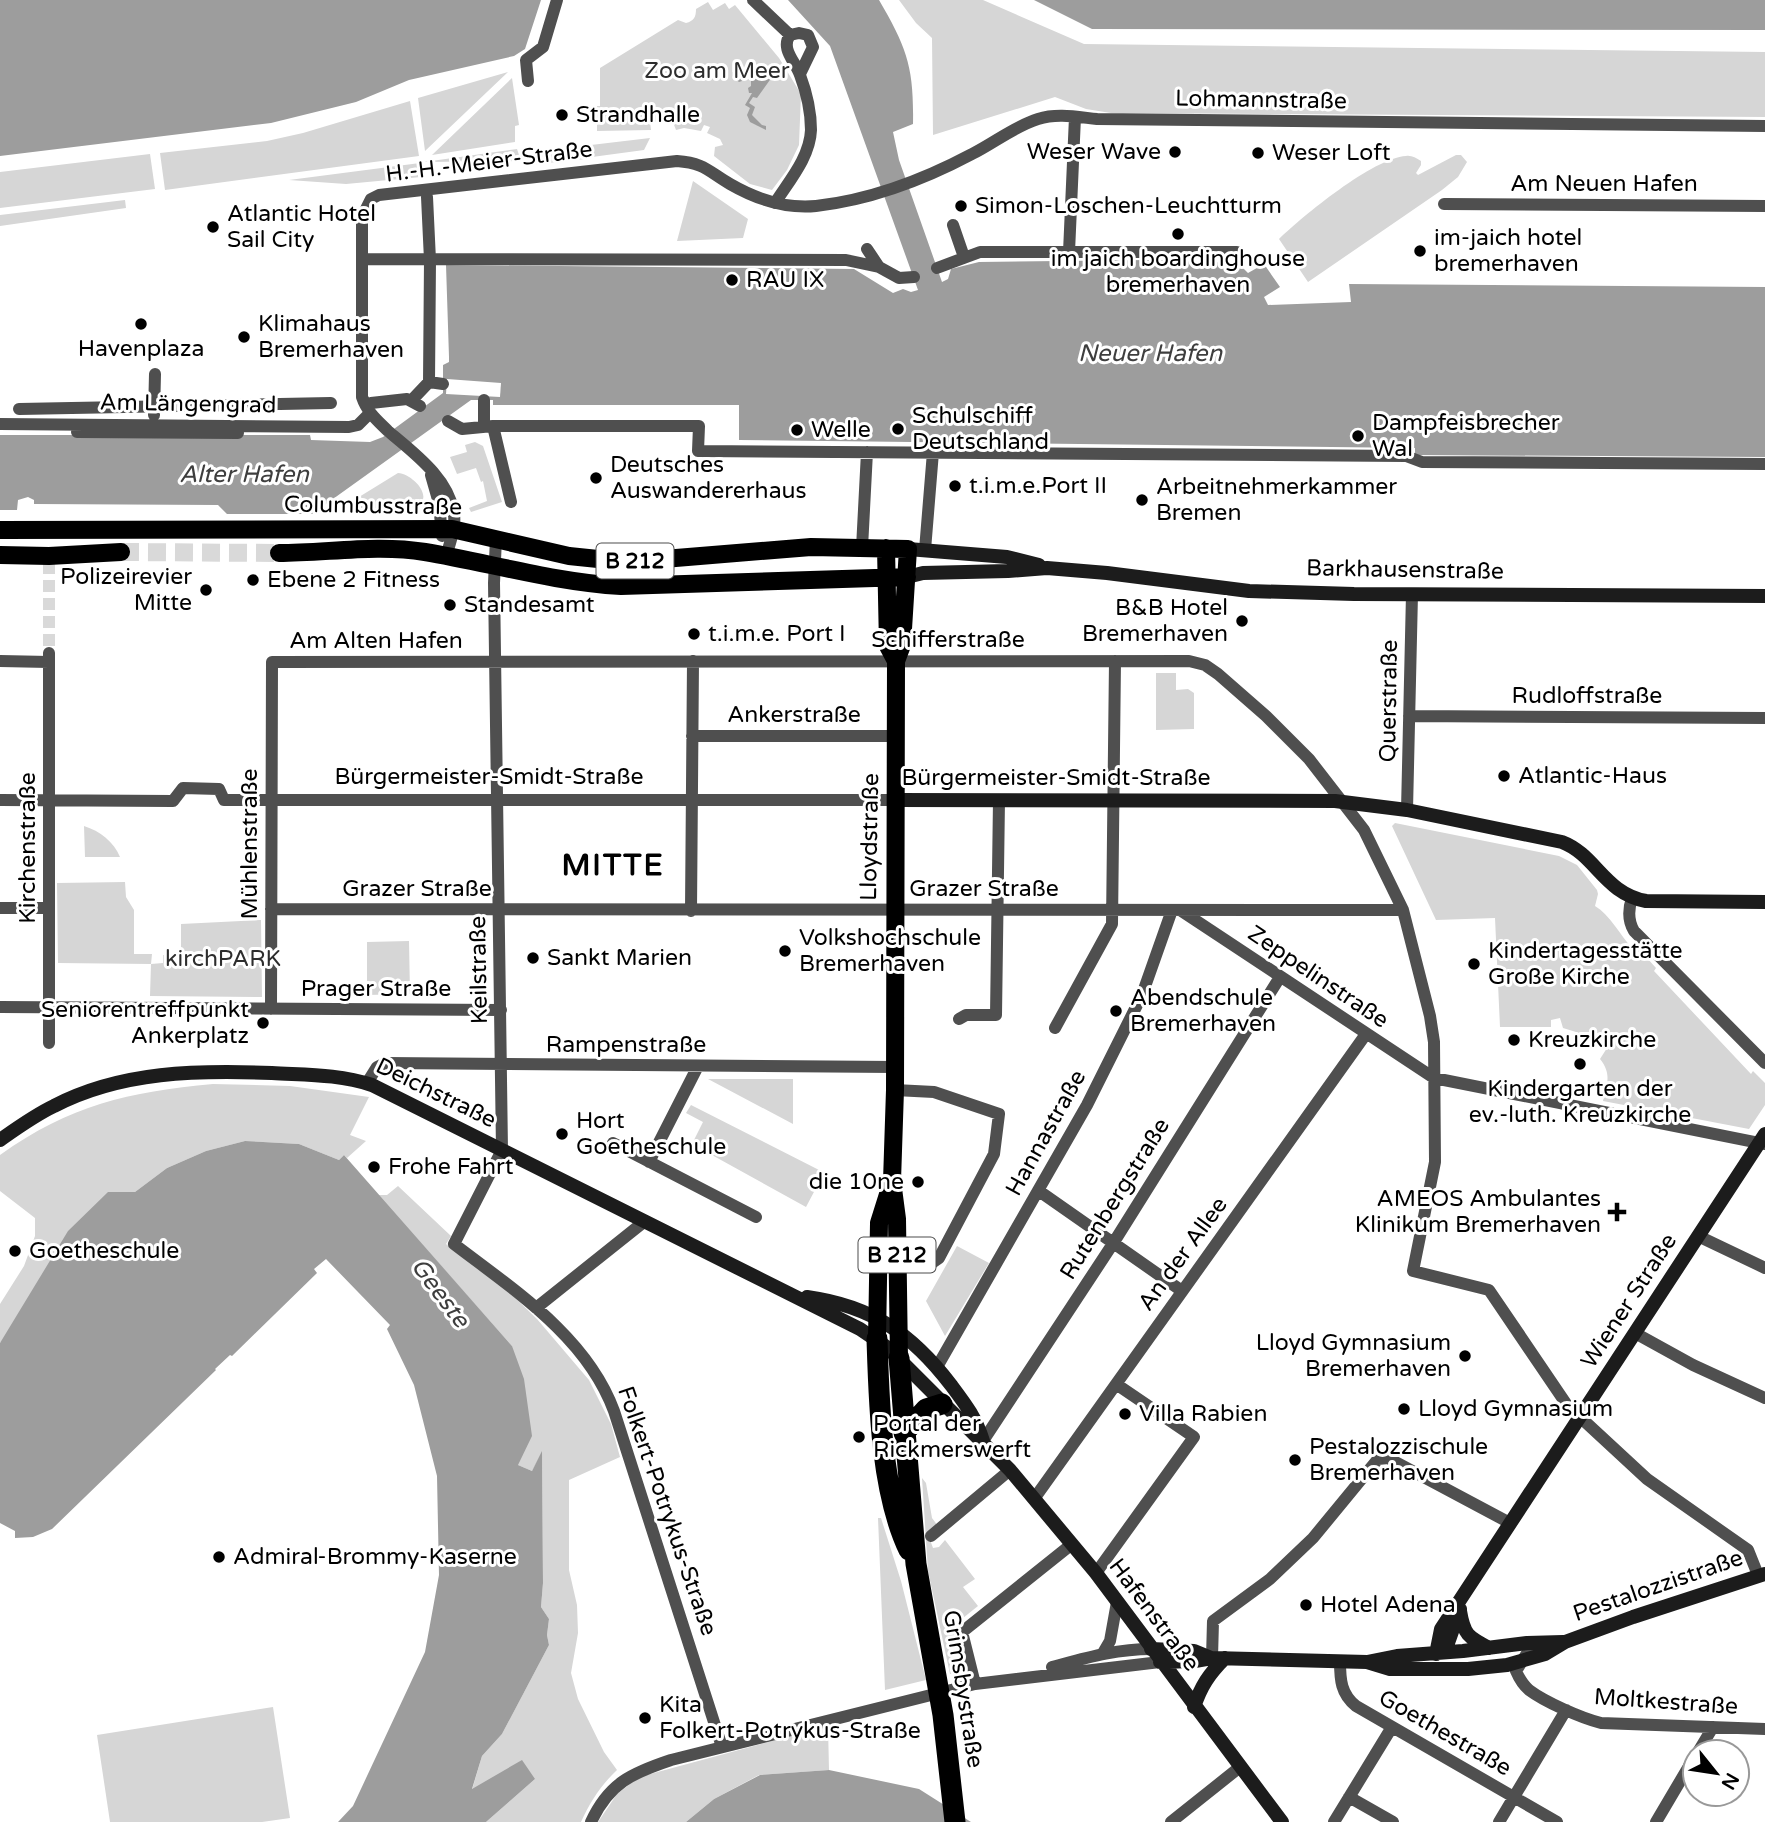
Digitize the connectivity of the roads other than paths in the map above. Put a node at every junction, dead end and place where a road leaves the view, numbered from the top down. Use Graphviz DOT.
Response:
graph roads {
  1 [pos="557,0"];
  2 [pos="753,0"];
  3 [pos="790,35"];
  4 [pos="800,74"];
  5 [pos="528,81"];
  6 [pos="1075,117"];
  7 [pos="1765,126"];
  8 [pos="431,198"];
  9 [pos="775,203"];
  10 [pos="1444,204"];
  11 [pos="1765,206"];
  12 [pos="953,225"];
  13 [pos="867,249"];
  14 [pos="1069,252"];
  15 [pos="1237,252"];
  16 [pos="964,257"];
  17 [pos="367,259"];
  18 [pos="430,260"];
  19 [pos="879,267"];
  20 [pos="937,268"];
  21 [pos="914,277"];
  22 [pos="155,374"];
  23 [pos="429,382"];
  24 [pos="443,384"];
  25 [pos="484,400"];
  26 [pos="331,403"];
  27 [pos="19,409"];
  28 [pos="371,413"];
  29 [pos="153,420"];
  30 [pos="448,421"];
  31 [pos="0,424"];
  32 [pos="489,427"];
  33 [pos="0,430"];
  34 [pos="867,452"];
  35 [pos="933,452"];
  36 [pos="1765,464"];
  37 [pos="511,502"];
  38 [pos="447,529"];
  39 [pos="3,530"];
  40 [pos="49,530"];
  41 [pos="496,538"];
  42 [pos="862,548"];
  43 [pos="886,548"];
  44 [pos="917,550"];
  45 [pos="121,552"];
  46 [pos="279,552"];
  47 [pos="3,555"];
  48 [pos="446,557"];
  49 [pos="49,559"];
  50 [pos="494,567"];
  51 [pos="1047,568"];
  52 [pos="886,577"];
  53 [pos="907,577"];
  54 [pos="1412,594"];
  55 [pos="1765,596"];
  56 [pos="0,661"];
  57 [pos="896,661"];
  58 [pos="1115,661"];
  59 [pos="496,662"];
  60 [pos="693,662"];
  61 [pos="271,678"];
  62 [pos="1409,716"];
  63 [pos="1765,718"];
  64 [pos="692,736"];
  65 [pos="896,736"];
  66 [pos="498,799"];
  67 [pos="0,800"];
  68 [pos="271,800"];
  69 [pos="692,800"];
  70 [pos="895,800"];
  71 [pos="999,800"];
  72 [pos="1114,800"];
  73 [pos="49,801"];
  74 [pos="1342,802"];
  75 [pos="1407,810"];
  76 [pos="1632,898"];
  77 [pos="1765,902"];
  78 [pos="0,908"];
  79 [pos="49,908"];
  80 [pos="271,909"];
  81 [pos="997,910"];
  82 [pos="1114,910"];
  83 [pos="1176,910"];
  84 [pos="1403,910"];
  85 [pos="499,911"];
  86 [pos="691,911"];
  87 [pos="894,911"];
  88 [pos="1280,977"];
  89 [pos="0,1007"];
  90 [pos="49,1008"];
  91 [pos="271,1009"];
  92 [pos="500,1010"];
  93 [pos="959,1020"];
  94 [pos="1055,1028"];
  95 [pos="1366,1034"];
  96 [pos="50,1043"];
  97 [pos="1765,1063"];
  98 [pos="501,1065"];
  99 [pos="698,1066"];
  100 [pos="895,1067"];
  101 [pos="1434,1078"];
  102 [pos="367,1083"];
  103 [pos="895,1090"];
  104 [pos="0,1140"];
  105 [pos="1763,1140"];
  106 [pos="613,1143"];
  107 [pos="502,1150"];
  108 [pos="649,1161"];
  109 [pos="1039,1191"];
  110 [pos="756,1217"];
  111 [pos="645,1222"];
  112 [pos="1698,1236"];
  113 [pos="1114,1242"];
  114 [pos="888,1268"];
  115 [pos="1765,1268"];
  116 [pos="1182,1292"];
  117 [pos="792,1295"];
  118 [pos="536,1308"];
  119 [pos="877,1317"];
  120 [pos="898,1330"];
  121 [pos="1635,1333"];
  122 [pos="877,1339"];
  123 [pos="898,1358"];
  124 [pos="937,1367"];
  125 [pos="1116,1384"];
  126 [pos="1765,1398"];
  127 [pos="942,1404"];
  128 [pos="1579,1418"];
  129 [pos="904,1433"];
  130 [pos="983,1441"];
  131 [pos="1010,1470"];
  132 [pos="1034,1499"];
  133 [pos="1510,1523"];
  134 [pos="931,1536"];
  135 [pos="1072,1544"];
  136 [pos="916,1564"];
  137 [pos="1096,1573"];
  138 [pos="1761,1575"];
  139 [pos="1117,1601"];
  140 [pos="1461,1604"];
  141 [pos="1534,1642"];
  142 [pos="1565,1642"];
  143 [pos="1489,1648"];
  144 [pos="1151,1649"];
  145 [pos="1103,1653"];
  146 [pos="1436,1654"];
  147 [pos="1219,1658"];
  148 [pos="1340,1661"];
  149 [pos="1520,1661"];
  150 [pos="1160,1662"];
  151 [pos="1367,1662"];
  152 [pos="1410,1669"];
  153 [pos="1457,1669"];
  154 [pos="1018,1677"];
  155 [pos="975,1684"];
  156 [pos="1194,1707"];
  157 [pos="1566,1710"];
  158 [pos="1392,1727"];
  159 [pos="1713,1727"];
  160 [pos="1765,1729"];
  161 [pos="1706,1738"];
  162 [pos="722,1747"];
  163 [pos="1240,1767"];
  164 [pos="1681,1780"];
  165 [pos="1349,1797"];
  166 [pos="1514,1797"];
  167 [pos="591,1822"];
  168 [pos="955,1822"];
  169 [pos="1171,1822"];
  170 [pos="1282,1822"];
  171 [pos="1334,1822"];
  172 [pos="1393,1822"];
  173 [pos="1499,1822"];
  174 [pos="1557,1822"];
  175 [pos="1656,1822"];
  1 -- 5 [label="street"];
  2 -- 3 [label="street"];
  3 -- 4 [label="street"];
  3 -- 4 [label="street"];
  4 -- 9 [label="street"];
  6 -- 7 [label="street, Lohmannstraße"];
  6 -- 9 [label="street, Lohmannstraße"];
  6 -- 14 [label="street"];
  8 -- 18 [label="street"];
  9 -- 28 [label="street, H.-H.-Meier-Straße"];
  10 -- 11 [label="street, Am Neuen Hafen"];
  12 -- 16 [label="street"];
  13 -- 19 [label="street"];
  14 -- 15 [label="street"];
  14 -- 16 [label="street"];
  16 -- 20 [label="street"];
  17 -- 18 [label="street"];
  18 -- 19 [label="street"];
  18 -- 23 [label="street"];
  19 -- 21 [label="street"];
  22 -- 29 [label="street"];
  23 -- 24 [label="street"];
  23 -- 28 [label="street, Am Längengrad"];
  25 -- 32 [label="street"];
  26 -- 29 [label="street"];
  27 -- 29 [label="street"];
  28 -- 29 [label="street, Am Längengrad"];
  28 -- 38 [label="street"];
  29 -- 31 [label="street, Am Längengrad"];
  29 -- 33 [label="street"];
  30 -- 32 [label="street"];
  32 -- 34 [label="street"];
  32 -- 37 [label="street"];
  34 -- 35 [label="street"];
  34 -- 42 [label="street"];
  35 -- 36 [label="street"];
  35 -- 44 [label="street"];
  38 -- 40 [label="main road, Columbusstraße / B 212"];
  38 -- 41 [label="main road, Columbusstraße / B 212"];
  38 -- 48 [label="street"];
  39 -- 40 [label="main road, Columbusstraße / B 212"];
  39 -- 47 [label="main road, B 212"];
  40 -- 49 [label="street"];
  41 -- 42 [label="main road, Columbusstraße / B 212"];
  41 -- 50 [label="street, Keilstraße"];
  42 -- 43 [label="main road, Columbusstraße / B 212"];
  43 -- 44 [label="main road, Columbusstraße / B 212"];
  43 -- 52 [label="main road, Lloydstraße / B 212"];
  44 -- 51 [label="main road, Barkhausenstraße"];
  44 -- 53 [label="main road, Lloydstraße / B 212"];
  45 -- 49 [label="main road, B 212"];
  46 -- 48 [label="main road, Columbusstraße / B 212"];
  47 -- 49 [label="main road, B 212"];
  48 -- 50 [label="main road, Columbusstraße / B 212"];
  50 -- 52 [label="main road, Columbusstraße / B 212"];
  50 -- 59 [label="street, Keilstraße"];
  51 -- 53 [label="main road, Barkhausenstraße"];
  51 -- 54 [label="main road, Barkhausenstraße"];
  52 -- 53 [label="main road, Columbusstraße / B 212"];
  52 -- 57 [label="main road, Lloydstraße / B 212"];
  53 -- 57 [label="main road, Lloydstraße / B 212"];
  54 -- 55 [label="main road, Barkhausenstraße"];
  54 -- 62 [label="street, Querstraße"];
  56 -- 73 [label="street, Kirchenstraße"];
  57 -- 58 [label="street, Schifferstraße"];
  57 -- 60 [label="street, Schifferstraße"];
  57 -- 65 [label="main road, Lloydstraße / B 212"];
  58 -- 72 [label="street"];
  58 -- 74 [label="street, Schifferstraße"];
  59 -- 60 [label="street, Schifferstraße"];
  59 -- 61 [label="street, Am Alten Hafen"];
  59 -- 66 [label="street, Keilstraße"];
  60 -- 64 [label="street"];
  61 -- 68 [label="street, Mühlenstraße"];
  62 -- 63 [label="street, Rudloffstraße"];
  62 -- 75 [label="street, Querstraße"];
  64 -- 65 [label="street, Ankerstraße"];
  64 -- 69 [label="street"];
  65 -- 70 [label="main road, Lloydstraße / B 212"];
  66 -- 68 [label="street, Bürgermeister-Smidt-Straße"];
  66 -- 69 [label="street, Bürgermeister-Smidt-Straße"];
  66 -- 85 [label="street, Keilstraße"];
  67 -- 73 [label="street, Bürgermeister-Smidt-Straße"];
  68 -- 73 [label="street, Bürgermeister-Smidt-Straße"];
  68 -- 80 [label="street, Mühlenstraße"];
  69 -- 70 [label="street, Bürgermeister-Smidt-Straße"];
  69 -- 86 [label="street"];
  70 -- 71 [label="main road, Bürgermeister-Smidt-Straße"];
  70 -- 87 [label="main road, Lloydstraße / B 212"];
  71 -- 72 [label="main road, Bürgermeister-Smidt-Straße"];
  71 -- 81 [label="street"];
  72 -- 74 [label="main road, Bürgermeister-Smidt-Straße"];
  72 -- 82 [label="street"];
  73 -- 79 [label="street, Kirchenstraße"];
  74 -- 75 [label="main road, Bürgermeister-Smidt-Straße"];
  74 -- 84 [label="street, Schifferstraße"];
  75 -- 76 [label="main road, Bürgermeister-Smidt-Straße"];
  76 -- 77 [label="main road, Bürgermeister-Smidt-Straße"];
  76 -- 97 [label="street"];
  78 -- 79 [label="street"];
  79 -- 90 [label="street, Kirchenstraße"];
  80 -- 85 [label="street, Grazer Straße"];
  80 -- 91 [label="street, Mühlenstraße"];
  81 -- 82 [label="street, Grazer Straße"];
  81 -- 87 [label="street, Grazer Straße"];
  81 -- 93 [label="street"];
  82 -- 83 [label="street, Grazer Straße"];
  82 -- 94 [label="street"];
  83 -- 84 [label="street, Grazer Straße"];
  83 -- 88 [label="street, Zeppelinstraße"];
  83 -- 109 [label="street, Hannastraße"];
  84 -- 101 [label="street, Schifferstraße"];
  85 -- 86 [label="street, Grazer Straße"];
  85 -- 92 [label="street, Keilstraße"];
  86 -- 87 [label="street, Grazer Straße"];
  87 -- 100 [label="main road, Lloydstraße / B 212"];
  88 -- 95 [label="street, Zeppelinstraße"];
  88 -- 113 [label="street, Rutenbergstraße"];
  89 -- 90 [label="street, Prager Straße"];
  90 -- 91 [label="street, Prager Straße"];
  90 -- 96 [label="street, Kirchenstraße"];
  91 -- 92 [label="street, Prager Straße"];
  92 -- 98 [label="street, Keilstraße"];
  95 -- 101 [label="street, Zeppelinstraße"];
  95 -- 116 [label="street, An der Allee"];
  98 -- 99 [label="street, Rampenstraße"];
  98 -- 102 [label="street, Rampenstraße"];
  98 -- 107 [label="street, Keilstraße"];
  99 -- 100 [label="street, Rampenstraße"];
  99 -- 108 [label="street"];
  100 -- 103 [label="main road, Lloydstraße / B 212"];
  101 -- 105 [label="street"];
  101 -- 128 [label="street, Schifferstraße"];
  102 -- 104 [label="main road, Deichstraße"];
  102 -- 107 [label="main road, Deichstraße"];
  103 -- 114 [label="main road, Lloydstraße / B 212"];
  103 -- 114 [label="street"];
  105 -- 112 [label="main road, Wiener Straße"];
  106 -- 108 [label="street"];
  107 -- 111 [label="main road, Deichstraße"];
  107 -- 118 [label="street, Folkert-Potrykus-Straße"];
  108 -- 110 [label="street"];
  109 -- 113 [label="street"];
  109 -- 124 [label="street, Hannastraße"];
  111 -- 117 [label="main road, Deichstraße"];
  111 -- 118 [label="street"];
  112 -- 115 [label="street"];
  112 -- 121 [label="main road, Wiener Straße"];
  113 -- 116 [label="street"];
  113 -- 130 [label="street, Rutenbergstraße"];
  114 -- 119 [label="main road, B 212"];
  114 -- 120 [label="main road, Lloydstraße / B 212"];
  116 -- 125 [label="street, An der Allee"];
  117 -- 119 [label="main road, Deichstraße"];
  117 -- 122 [label="main road, Deichstraße"];
  118 -- 162 [label="street, Folkert-Potrykus-Straße"];
  119 -- 120 [label="main road, Deichstraße"];
  119 -- 122 [label="main road, B 212"];
  120 -- 123 [label="main road, Grimsbystraße / B 212"];
  120 -- 124 [label="main road, Hafenstraße"];
  121 -- 126 [label="street"];
  121 -- 128 [label="main road, Wiener Straße"];
  122 -- 123 [label="main road, Hafenstraße"];
  122 -- 136 [label="highway, Grimsbystraße"];
  123 -- 127 [label="main road, Hafenstraße"];
  123 -- 129 [label="highway, Grimsbystraße"];
  124 -- 130 [label="main road, Hafenstraße"];
  125 -- 132 [label="street, An der Allee"];
  125 -- 137 [label="street"];
  127 -- 129 [label="highway"];
  127 -- 130 [label="main road, Hafenstraße"];
  128 -- 133 [label="main road, Wiener Straße"];
  128 -- 138 [label="street"];
  129 -- 136 [label="highway, Grimsbystraße"];
  130 -- 131 [label="main road, Hafenstraße"];
  131 -- 132 [label="main road, Hafenstraße"];
  131 -- 134 [label="street"];
  132 -- 135 [label="main road, Hafenstraße"];
  133 -- 140 [label="main road, Wiener Straße"];
  133 -- 147 [label="street"];
  135 -- 137 [label="main road, Hafenstraße"];
  135 -- 155 [label="street"];
  136 -- 168 [label="highway, Grimsbystraße"];
  137 -- 139 [label="main road, Hafenstraße"];
  138 -- 142 [label="main road, Pestalozzistraße"];
  139 -- 144 [label="main road, Hafenstraße"];
  139 -- 145 [label="street"];
  140 -- 143 [label="main road"];
  140 -- 146 [label="main road, Wiener Straße"];
  141 -- 142 [label="main road, Pestalozzistraße"];
  141 -- 143 [label="main road, Pestalozzistraße"];
  141 -- 149 [label="street"];
  142 -- 149 [label="main road, Pestalozzistraße"];
  143 -- 146 [label="main road, Pestalozzistraße"];
  144 -- 145 [label="street"];
  144 -- 147 [label="main road, Pestalozzistraße"];
  144 -- 150 [label="main road, Hafenstraße"];
  145 -- 154 [label="street"];
  146 -- 151 [label="main road, Pestalozzistraße"];
  146 -- 152 [label="main road, Wiener Straße"];
  146 -- 153 [label="main road"];
  147 -- 148 [label="main road, Pestalozzistraße"];
  147 -- 150 [label="main road, Pestalozzistraße"];
  147 -- 156 [label="main road"];
  148 -- 151 [label="main road, Pestalozzistraße"];
  148 -- 158 [label="street, Goethestraße"];
  149 -- 153 [label="main road, Pestalozzistraße"];
  149 -- 157 [label="street"];
  150 -- 154 [label="street"];
  150 -- 156 [label="main road, Hafenstraße"];
  151 -- 152 [label="main road, Pestalozzistraße"];
  152 -- 153 [label="main road, Pestalozzistraße"];
  154 -- 155 [label="street"];
  155 -- 162 [label="street"];
  156 -- 163 [label="main road, Hafenstraße"];
  157 -- 159 [label="street, Moltkestraße"];
  157 -- 166 [label="street"];
  158 -- 165 [label="street"];
  158 -- 166 [label="street, Goethestraße"];
  159 -- 160 [label="street, Moltkestraße"];
  159 -- 161 [label="street"];
  162 -- 167 [label="street"];
  163 -- 169 [label="street"];
  163 -- 170 [label="main road, Hafenstraße"];
  164 -- 175 [label="street"];
  165 -- 171 [label="street"];
  165 -- 172 [label="street"];
  166 -- 173 [label="street"];
  166 -- 174 [label="street, Goethestraße"];
}
